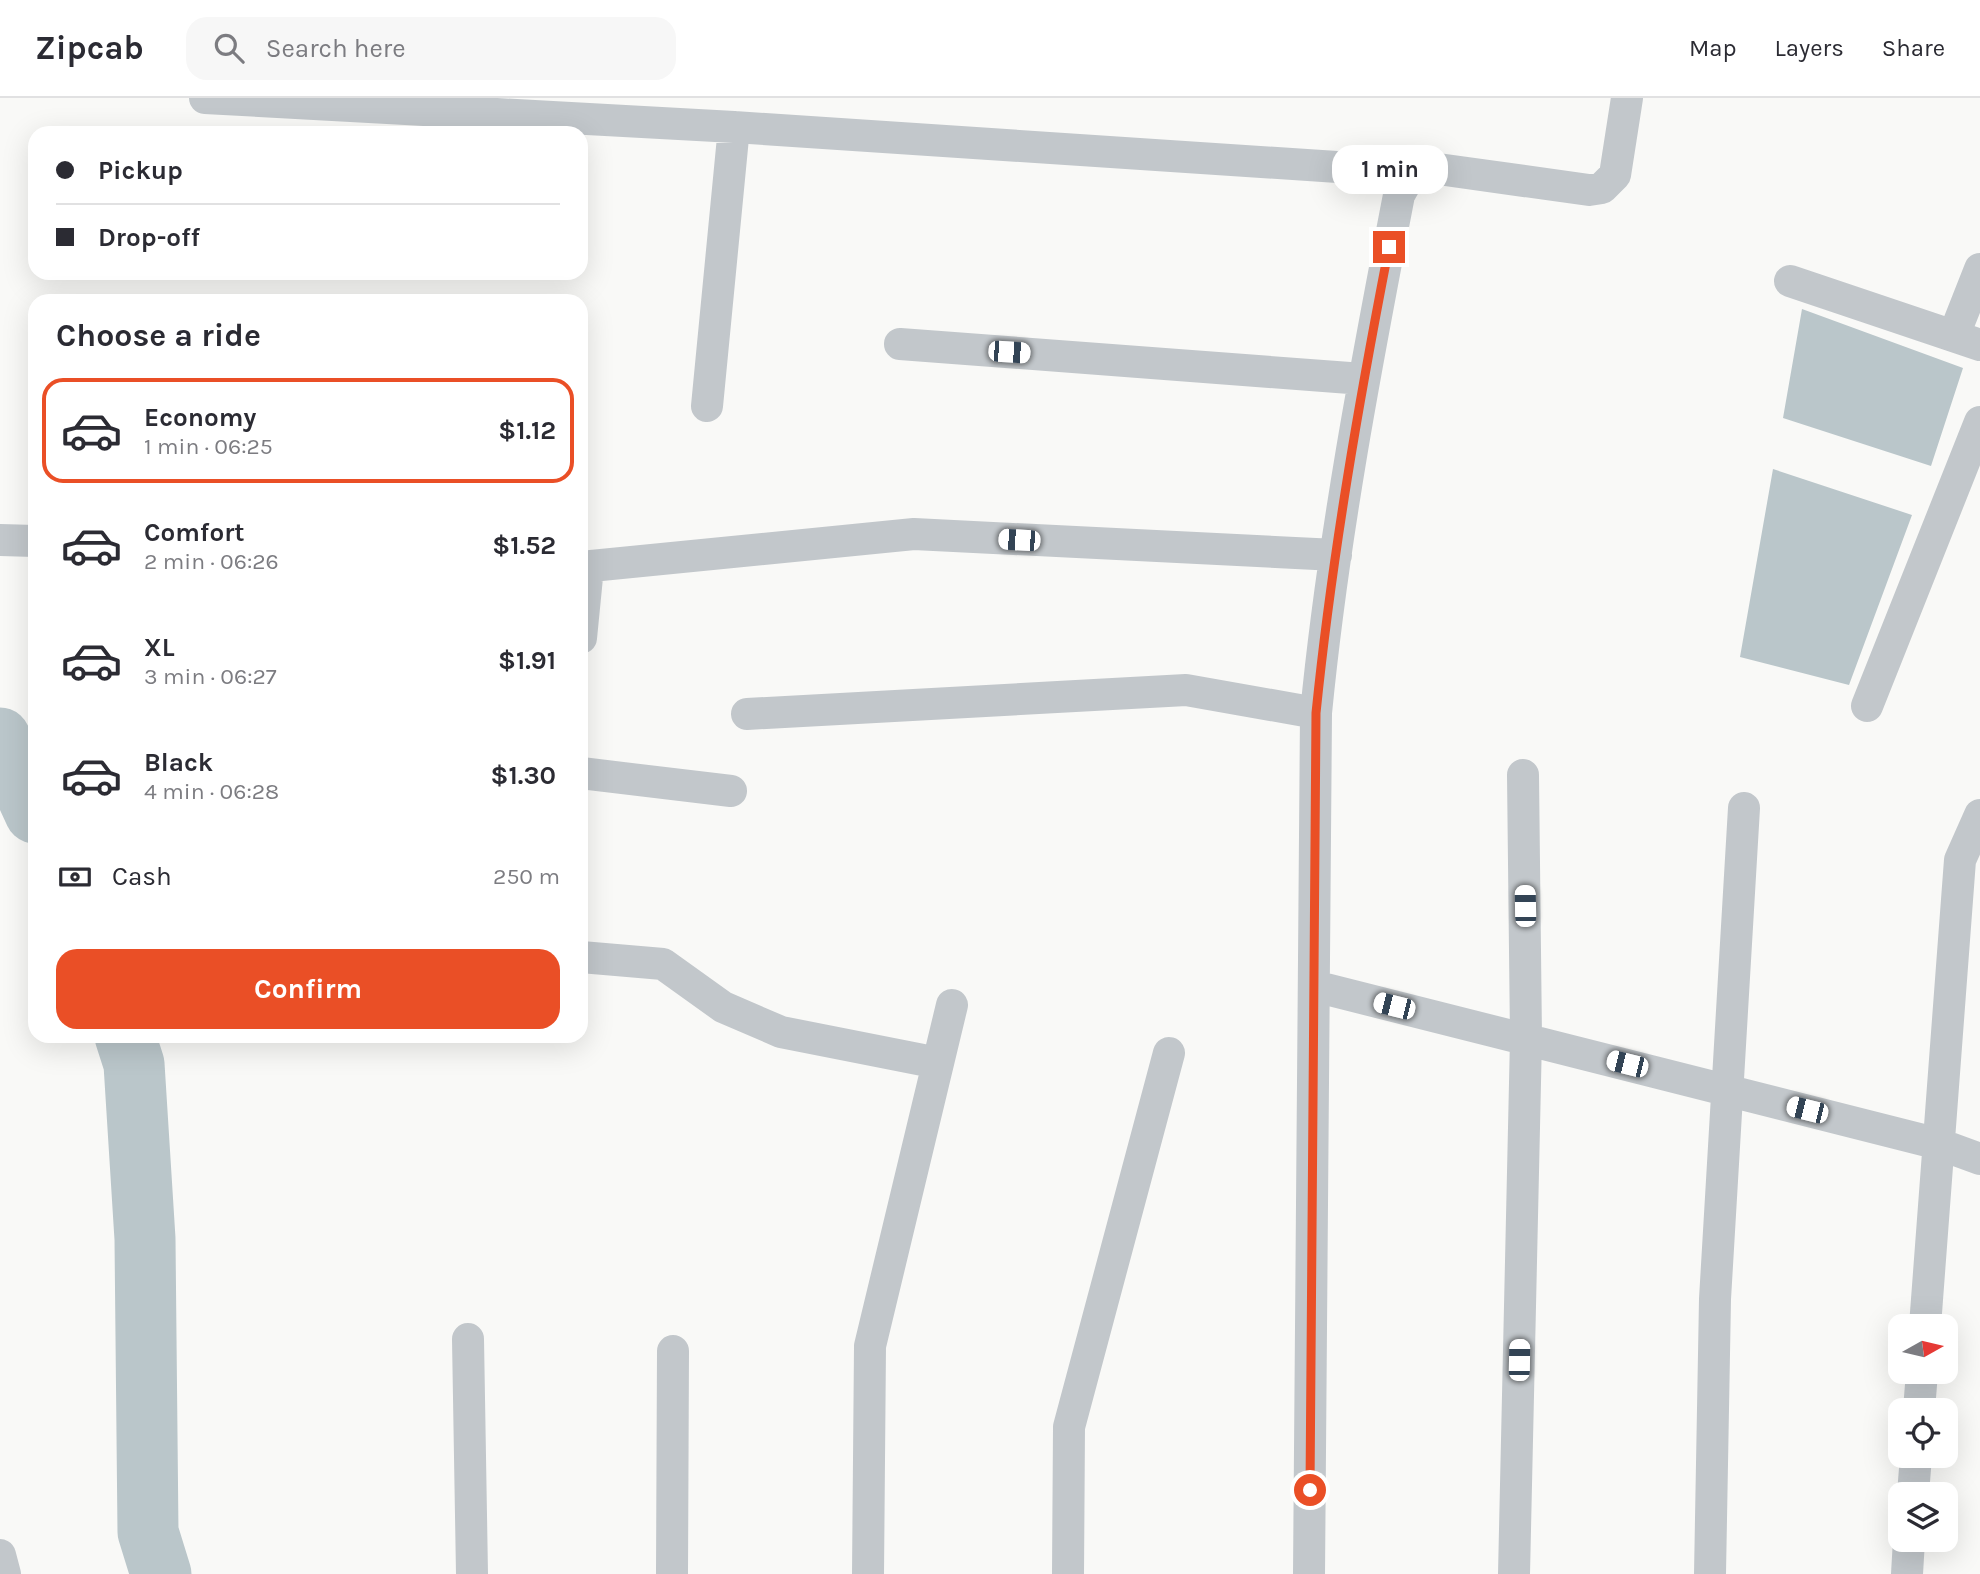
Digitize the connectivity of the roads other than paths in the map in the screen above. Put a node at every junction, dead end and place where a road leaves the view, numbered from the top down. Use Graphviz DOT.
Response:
graph roads {
  1 [pos="205,98"];
  2 [pos="1627,98"];
  3 [pos="279,100"];
  4 [pos="734,127"];
  5 [pos="1412,172"];
  6 [pos="1980,269"];
  7 [pos="1790,281"];
  8 [pos="1967,340"];
  9 [pos="900,344"];
  10 [pos="1363,379"];
  11 [pos="707,406"];
  12 [pos="1980,422"];
  13 [pos="0,540"];
  14 [pos="28,541"];
  15 [pos="1336,555"];
  16 [pos="588,567"];
  17 [pos="1867,706"];
  18 [pos="747,713"];
  19 [pos="1316,713"];
  20 [pos="588,774"];
  21 [pos="1523,775"];
  22 [pos="731,791"];
  23 [pos="1744,808"];
  24 [pos="1980,815"];
  25 [pos="588,958"];
  26 [pos="1314,986"];
  27 [pos="952,1004"];
  28 [pos="1526,1038"];
  29 [pos="1169,1053"];
  30 [pos="939,1063"];
  31 [pos="1727,1090"];
  32 [pos="1939,1144"];
  33 [pos="1980,1159"];
  34 [pos="1926,1314"];
  35 [pos="468,1339"];
  36 [pos="673,1351"];
  37 [pos="1908,1552"];
  38 [pos="0,1555"];
  39 [pos="5,1574"];
  40 [pos="472,1574"];
  41 [pos="671,1574"];
  42 [pos="869,1574"];
  43 [pos="1068,1574"];
  44 [pos="1309,1574"];
  45 [pos="1514,1574"];
  46 [pos="1710,1574"];
  47 [pos="1907,1574"];
  1 -- 3 [label="street"];
  2 -- 5 [label="street"];
  3 -- 4 [label="street"];
  4 -- 5 [label="street"];
  4 -- 11 [label="street"];
  5 -- 10 [label="street"];
  6 -- 8 [label="street"];
  7 -- 8 [label="street"];
  9 -- 10 [label="street"];
  10 -- 15 [label="street"];
  12 -- 17 [label="street"];
  13 -- 14 [label="street"];
  15 -- 16 [label="street"];
  15 -- 19 [label="street"];
  18 -- 19 [label="street"];
  19 -- 26 [label="street"];
  20 -- 22 [label="street"];
  21 -- 28 [label="street"];
  23 -- 31 [label="street"];
  24 -- 32 [label="street"];
  25 -- 30 [label="street"];
  26 -- 28 [label="street"];
  26 -- 44 [label="street"];
  27 -- 30 [label="street"];
  28 -- 31 [label="street"];
  28 -- 45 [label="street"];
  29 -- 43 [label="street"];
  30 -- 42 [label="street"];
  31 -- 32 [label="street"];
  31 -- 46 [label="street"];
  32 -- 33 [label="street"];
  32 -- 34 [label="street"];
  35 -- 40 [label="street"];
  36 -- 41 [label="street"];
  37 -- 47 [label="street"];
  38 -- 39 [label="street"];
}
